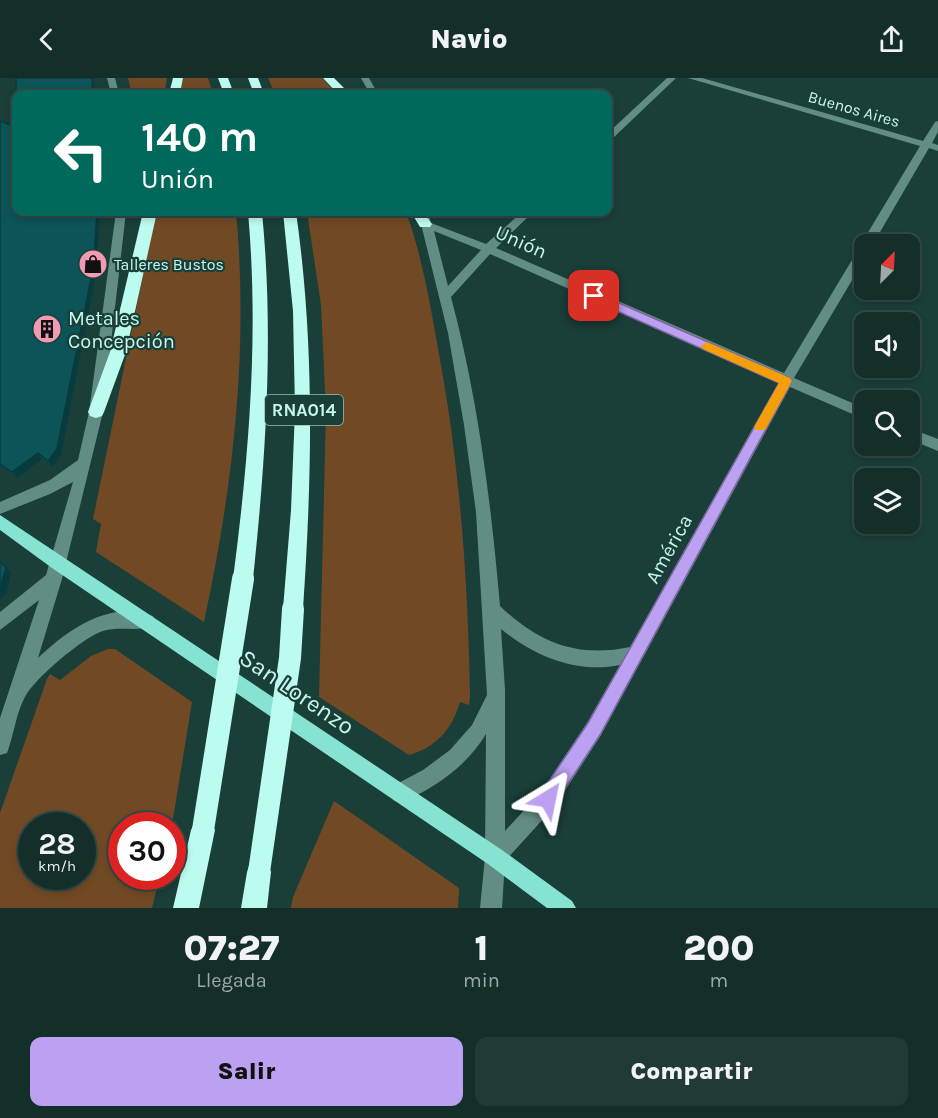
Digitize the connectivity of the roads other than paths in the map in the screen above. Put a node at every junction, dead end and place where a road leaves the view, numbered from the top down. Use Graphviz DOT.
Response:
graph roads {
  1 [pos="328,78"];
  2 [pos="672,78"];
  3 [pos="692,78"];
  4 [pos="340,90"];
  5 [pos="938,124"];
  6 [pos="612,134"];
  7 [pos="926,145"];
  8 [pos="938,148"];
  9 [pos="120,216"];
  10 [pos="149,216"];
  11 [pos="255,216"];
  12 [pos="290,216"];
  13 [pos="422,216"];
  14 [pos="524,216"];
  15 [pos="873,234"];
  16 [pos="488,249"];
  17 [pos="854,267"];
  18 [pos="446,295"];
  19 [pos="786,381"];
  20 [pos="854,410"];
  21 [pos="96,412"];
  22 [pos="920,438"];
  23 [pos="938,445"];
  24 [pos="85,463"];
  25 [pos="0,508"];
  26 [pos="0,521"];
  27 [pos="56,571"];
  28 [pos="492,609"];
  29 [pos="147,621"];
  30 [pos="0,622"];
  31 [pos="635,654"];
  32 [pos="496,690"];
  33 [pos="19,691"];
  34 [pos="6,708"];
  35 [pos="0,746"];
  36 [pos="400,793"];
  37 [pos="495,857"];
  38 [pos="186,908"];
  39 [pos="254,908"];
  40 [pos="491,908"];
  41 [pos="565,908"];
  1 -- 4 [label="highway"];
  2 -- 6 [label="street"];
  3 -- 7 [label="street, Buenos Aires"];
  5 -- 7 [label="street"];
  7 -- 8 [label="street, Buenos Aires"];
  7 -- 15 [label="street"];
  9 -- 21 [label="street"];
  10 -- 21 [label="highway"];
  11 -- 38 [label="highway, RNA014, bridge"];
  12 -- 39 [label="highway, RNA014, bridge"];
  13 -- 16 [label="street, Unión"];
  13 -- 18 [label="street"];
  14 -- 16 [label="street"];
  16 -- 18 [label="street"];
  16 -- 19 [label="street, Unión"];
  17 -- 19 [label="street, América"];
  18 -- 28 [label="street"];
  19 -- 20 [label="street, Unión"];
  19 -- 31 [label="street, América"];
  21 -- 24 [label="street"];
  22 -- 23 [label="street"];
  24 -- 25 [label="street"];
  24 -- 27 [label="street"];
  26 -- 27 [label="main road, San Lorenzo"];
  27 -- 29 [label="main road, San Lorenzo"];
  27 -- 30 [label="street"];
  27 -- 33 [label="street"];
  28 -- 31 [label="street"];
  28 -- 32 [label="street"];
  29 -- 33 [label="street"];
  29 -- 36 [label="main road, San Lorenzo"];
  31 -- 37 [label="street, América"];
  32 -- 36 [label="street"];
  32 -- 37 [label="street"];
  33 -- 34 [label="street"];
  34 -- 35 [label="street"];
  36 -- 37 [label="main road, San Lorenzo"];
  37 -- 40 [label="street"];
  37 -- 41 [label="main road, San Lorenzo"];
}
